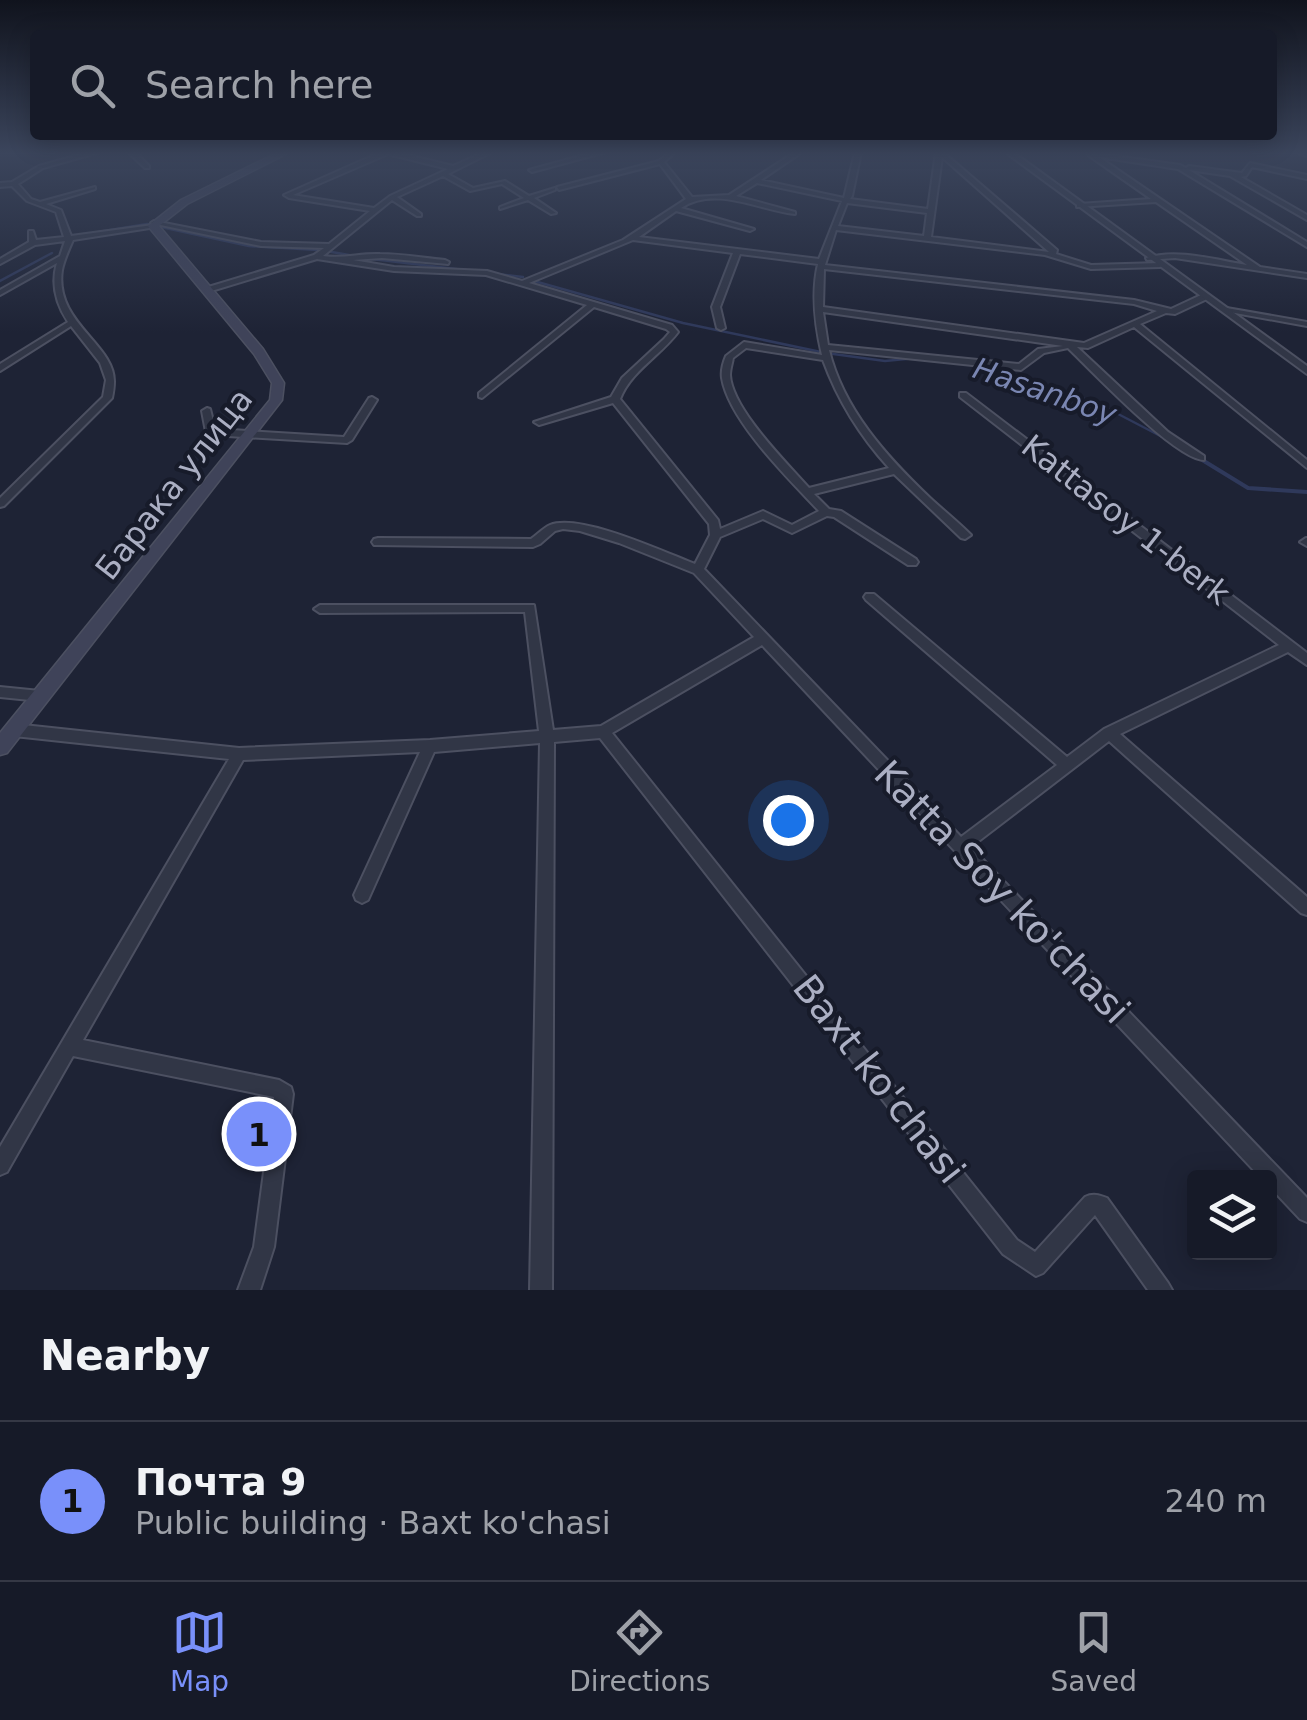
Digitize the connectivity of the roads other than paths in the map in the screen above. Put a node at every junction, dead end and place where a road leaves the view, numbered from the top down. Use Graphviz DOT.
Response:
graph roads {
  1 [pos="59,212"];
  2 [pos="170,212"];
  3 [pos="371,212"];
  4 [pos="416,212"];
  5 [pos="671,212"];
  6 [pos="688,212"];
  7 [pos="841,212"];
  8 [pos="930,212"];
  9 [pos="1007,212"];
  10 [pos="1087,212"];
  11 [pos="1176,212"];
  12 [pos="1256,212"];
  13 [pos="419,214"];
  14 [pos="153,225"];
  15 [pos="835,228"];
  16 [pos="750,229"];
  17 [pos="30,232"];
  18 [pos="632,238"];
  19 [pos="927,239"];
  20 [pos="69,240"];
  21 [pos="33,243"];
  22 [pos="1307,245"];
  23 [pos="327,246"];
  24 [pos="737,252"];
  25 [pos="1059,257"];
  26 [pos="60,258"];
  27 [pos="317,258"];
  28 [pos="1150,258"];
  29 [pos="342,260"];
  30 [pos="0,262"];
  31 [pos="445,262"];
  32 [pos="822,264"];
  33 [pos="1160,266"];
  34 [pos="1257,268"];
  35 [pos="1307,276"];
  36 [pos="523,283"];
  37 [pos="208,290"];
  38 [pos="0,293"];
  39 [pos="1204,297"];
  40 [pos="590,306"];
  41 [pos="820,309"];
  42 [pos="1164,310"];
  43 [pos="1224,310"];
  44 [pos="69,324"];
  45 [pos="1134,324"];
  46 [pos="1307,324"];
  47 [pos="721,328"];
  48 [pos="1069,345"];
  49 [pos="825,353"];
  50 [pos="0,368"];
  51 [pos="1307,371"];
  52 [pos="963,395"];
  53 [pos="482,396"];
  54 [pos="372,400"];
  55 [pos="616,400"];
  56 [pos="207,411"];
  57 [pos="539,422"];
  58 [pos="248,433"];
  59 [pos="1200,458"];
  60 [pos="1307,465"];
  61 [pos="892,471"];
  62 [pos="807,492"];
  63 [pos="0,504"];
  64 [pos="826,512"];
  65 [pos="716,535"];
  66 [pos="964,535"];
  67 [pos="378,542"];
  68 [pos="912,562"];
  69 [pos="698,570"];
  70 [pos="870,597"];
  71 [pos="320,609"];
  72 [pos="760,640"];
  73 [pos="1289,646"];
  74 [pos="1306,658"];
  75 [pos="0,692"];
  76 [pos="40,696"];
  77 [pos="14,730"];
  78 [pos="603,732"];
  79 [pos="1109,733"];
  80 [pos="547,738"];
  81 [pos="430,746"];
  82 [pos="0,747"];
  83 [pos="238,754"];
  84 [pos="1066,765"];
  85 [pos="960,846"];
  86 [pos="362,895"];
  87 [pos="1307,907"];
  88 [pos="70,1046"];
  89 [pos="0,1164"];
  90 [pos="1307,1212"];
  91 [pos="249,1290"];
  92 [pos="541,1290"];
  93 [pos="1161,1290"];
  1 -- 20 [label="street"];
  2 -- 14 [label="main road"];
  3 -- 23 [label="street"];
  4 -- 13 [label="street"];
  5 -- 18 [label="street"];
  6 -- 16 [label="street"];
  7 -- 15 [label="street"];
  8 -- 19 [label="street"];
  9 -- 25 [label="street"];
  10 -- 28 [label="street"];
  11 -- 34 [label="street"];
  12 -- 22 [label="street"];
  14 -- 20 [label="street"];
  14 -- 23 [label="street"];
  14 -- 37 [label="main road, Барака улица"];
  15 -- 19 [label="street"];
  15 -- 32 [label="street"];
  17 -- 21 [label="street"];
  18 -- 24 [label="street"];
  18 -- 36 [label="street"];
  19 -- 25 [label="street"];
  20 -- 21 [label="street"];
  20 -- 26 [label="street"];
  21 -- 30 [label="street"];
  23 -- 27 [label="street"];
  24 -- 32 [label="street"];
  24 -- 47 [label="street"];
  25 -- 33 [label="street"];
  26 -- 38 [label="street"];
  26 -- 44 [label="street"];
  27 -- 29 [label="street"];
  27 -- 37 [label="street"];
  28 -- 33 [label="street"];
  28 -- 34 [label="street"];
  29 -- 31 [label="street"];
  29 -- 36 [label="street"];
  32 -- 41 [label="street"];
  32 -- 42 [label="street"];
  33 -- 39 [label="street"];
  34 -- 35 [label="street"];
  36 -- 40 [label="street"];
  37 -- 58 [label="main road, Барака улица"];
  39 -- 42 [label="street"];
  39 -- 43 [label="street"];
  40 -- 53 [label="street"];
  40 -- 55 [label="street"];
  41 -- 48 [label="street"];
  41 -- 49 [label="street"];
  42 -- 45 [label="street"];
  43 -- 46 [label="street"];
  43 -- 51 [label="street"];
  44 -- 50 [label="street"];
  44 -- 63 [label="street"];
  45 -- 48 [label="street"];
  45 -- 60 [label="street"];
  48 -- 49 [label="street"];
  48 -- 59 [label="street"];
  49 -- 61 [label="street"];
  49 -- 62 [label="street"];
  52 -- 73 [label="street, Kattasoy 1-berk"];
  54 -- 58 [label="street"];
  55 -- 57 [label="street"];
  55 -- 65 [label="street"];
  56 -- 58 [label="street"];
  58 -- 76 [label="main road, Барака улица"];
  61 -- 62 [label="street"];
  61 -- 66 [label="street"];
  62 -- 64 [label="street"];
  64 -- 65 [label="street"];
  64 -- 68 [label="street"];
  65 -- 69 [label="street"];
  67 -- 69 [label="street"];
  69 -- 72 [label="street, Katta Soy ko'chasi"];
  70 -- 84 [label="street"];
  71 -- 80 [label="street"];
  72 -- 78 [label="street"];
  72 -- 85 [label="street, Katta Soy ko'chasi"];
  73 -- 74 [label="street, Kattasoy 1-berk"];
  73 -- 79 [label="street"];
  75 -- 76 [label="street"];
  76 -- 77 [label="main road, Барака улица"];
  77 -- 82 [label="main road, Барака улица"];
  77 -- 83 [label="street"];
  78 -- 80 [label="street"];
  78 -- 93 [label="street, Baxt ko'chasi"];
  79 -- 84 [label="street"];
  79 -- 87 [label="street"];
  80 -- 81 [label="street"];
  80 -- 92 [label="street"];
  81 -- 83 [label="street"];
  81 -- 86 [label="street"];
  83 -- 88 [label="street"];
  84 -- 85 [label="street"];
  85 -- 90 [label="street, Katta Soy ko'chasi"];
  88 -- 89 [label="street"];
  88 -- 91 [label="street"];
}
